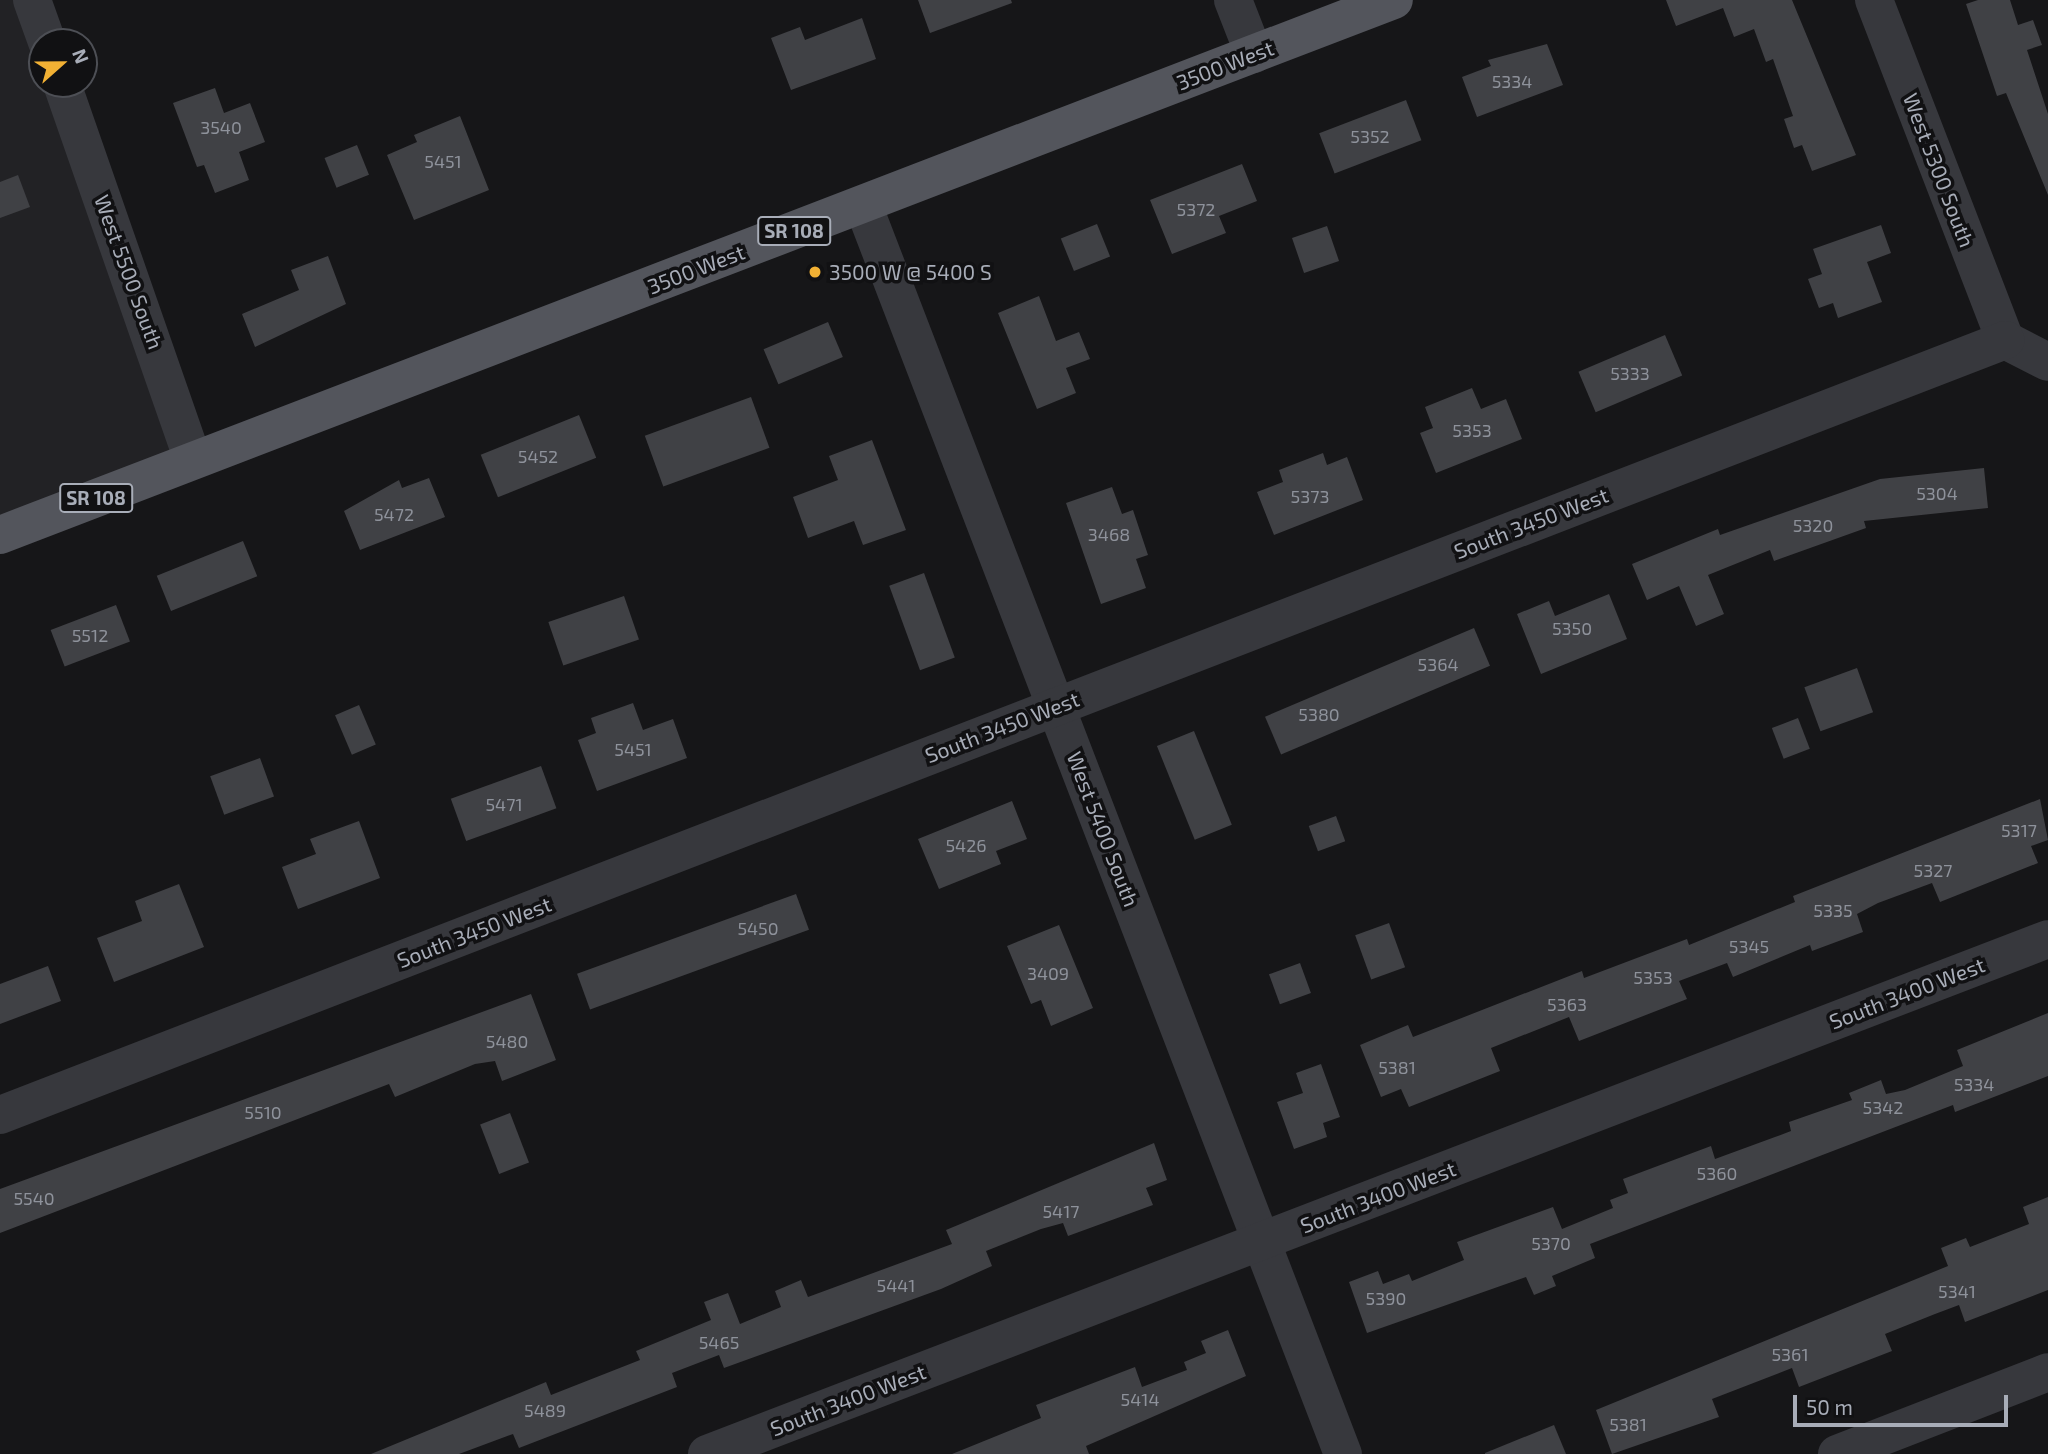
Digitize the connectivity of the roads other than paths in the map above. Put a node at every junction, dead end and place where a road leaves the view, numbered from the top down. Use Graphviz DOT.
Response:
graph roads {
  1 [pos="32,0"];
  2 [pos="1233,0"];
  3 [pos="1394,0"];
  4 [pos="1874,0"];
  5 [pos="42,28"];
  6 [pos="1254,54"];
  7 [pos="67,98"];
  8 [pos="863,205"];
  9 [pos="2005,340"];
  10 [pos="2048,362"];
  11 [pos="192,460"];
  12 [pos="0,536"];
  13 [pos="1056,707"];
  14 [pos="2048,939"];
  15 [pos="0,1115"];
  16 [pos="1261,1242"];
  17 [pos="2048,1372"];
  18 [pos="707,1454"];
  19 [pos="1343,1454"];
  20 [pos="1837,1454"];
  1 -- 5 [label="street"];
  2 -- 6 [label="street"];
  3 -- 6 [label="main road, 3500 West / SR 108"];
  4 -- 9 [label="street, West 5300 South"];
  6 -- 8 [label="main road, 3500 West / SR 108"];
  7 -- 11 [label="street, West 5500 South"];
  8 -- 11 [label="main road, 3500 West / SR 108"];
  8 -- 13 [label="street, West 5400 South"];
  9 -- 10 [label="street"];
  9 -- 13 [label="street, South 3450 West"];
  11 -- 12 [label="main road, SR 108"];
  13 -- 15 [label="street, South 3450 West"];
  13 -- 16 [label="street, West 5400 South"];
  14 -- 16 [label="street, South 3400 West"];
  16 -- 18 [label="street, South 3400 West"];
  16 -- 19 [label="street, West 5400 South"];
  17 -- 20 [label="street"];
}
